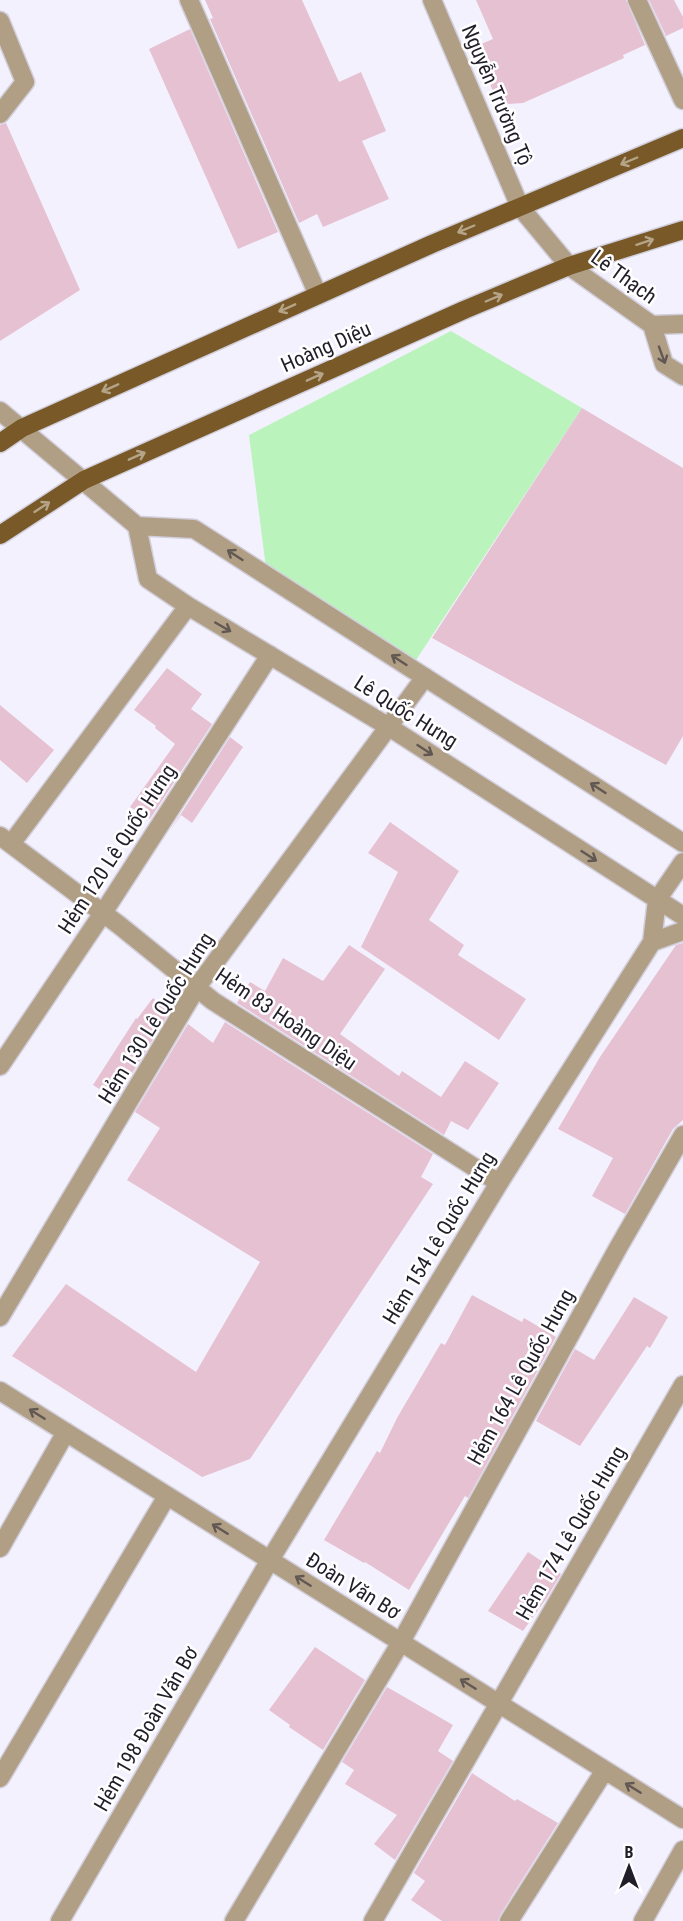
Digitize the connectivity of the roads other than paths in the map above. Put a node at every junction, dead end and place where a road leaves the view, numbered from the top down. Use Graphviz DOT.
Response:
graph roads {
  1 [pos="189,0"];
  2 [pos="432,0"];
  3 [pos="637,0"];
  4 [pos="0,21"];
  5 [pos="683,100"];
  6 [pos="0,114"];
  7 [pos="683,138"];
  8 [pos="520,207"];
  9 [pos="683,230"];
  10 [pos="569,266"];
  11 [pos="318,295"];
  12 [pos="683,324"];
  13 [pos="652,325"];
  14 [pos="683,376"];
  15 [pos="0,411"];
  16 [pos="22,428"];
  17 [pos="0,443"];
  18 [pos="84,480"];
  19 [pos="137,526"];
  20 [pos="0,535"];
  21 [pos="188,606"];
  22 [pos="270,655"];
  23 [pos="425,677"];
  24 [pos="389,727"];
  25 [pos="5,840"];
  26 [pos="683,843"];
  27 [pos="683,862"];
  28 [pos="657,900"];
  29 [pos="103,913"];
  30 [pos="683,916"];
  31 [pos="683,932"];
  32 [pos="652,942"];
  33 [pos="197,987"];
  34 [pos="0,1066"];
  35 [pos="683,1135"];
  36 [pos="499,1183"];
  37 [pos="0,1317"];
  38 [pos="683,1385"];
  39 [pos="0,1391"];
  40 [pos="66,1432"];
  41 [pos="167,1496"];
  42 [pos="0,1548"];
  43 [pos="270,1560"];
  44 [pos="401,1642"];
  45 [pos="499,1703"];
  46 [pos="605,1770"];
  47 [pos="0,1778"];
  48 [pos="683,1819"];
  49 [pos="683,1850"];
  50 [pos="60,1921"];
  51 [pos="234,1921"];
  52 [pos="373,1921"];
  53 [pos="509,1921"];
  54 [pos="643,1921"];
  1 -- 11 [label="street"];
  2 -- 8 [label="street, Nguyễn Trường Tộ"];
  3 -- 5 [label="street"];
  4 -- 6 [label="street"];
  7 -- 8 [label="main road, one-way"];
  8 -- 10 [label="street, Nguyễn Trường Tộ"];
  8 -- 11 [label="main road, one-way"];
  10 -- 9 [label="main road, Hoàng Diệu, one-way"];
  10 -- 13 [label="street, Lê Thạch"];
  18 -- 10 [label="main road, Hoàng Diệu, one-way"];
  11 -- 16 [label="main road, one-way"];
  12 -- 13 [label="street, Lê Thạch"];
  13 -- 14 [label="street, Lê Thạch, one-way"];
  15 -- 16 [label="street"];
  16 -- 17 [label="main road"];
  16 -- 18 [label="street"];
  18 -- 19 [label="street"];
  20 -- 18 [label="main road, Hoàng Diệu, one-way"];
  19 -- 21 [label="street, Lê Quốc Hưng"];
  23 -- 19 [label="street, Lê Quốc Hưng, one-way"];
  21 -- 22 [label="street, Lê Quốc Hưng, one-way"];
  21 -- 25 [label="street"];
  22 -- 24 [label="street, Lê Quốc Hưng"];
  22 -- 29 [label="street, Hẻm 120 Lê Quốc Hưng"];
  23 -- 24 [label="street, Hẻm 130 Lê Quốc Hưng"];
  26 -- 23 [label="street, Lê Quốc Hưng, one-way"];
  24 -- 28 [label="street, Lê Quốc Hưng, one-way"];
  24 -- 33 [label="street, Hẻm 130 Lê Quốc Hưng"];
  25 -- 29 [label="street, Hẻm 83 Hoàng Diệu"];
  27 -- 28 [label="street"];
  28 -- 30 [label="street, Lê Quốc Hưng"];
  28 -- 32 [label="street, Hẻm 154 Lê Quốc Hưng"];
  29 -- 33 [label="street, Hẻm 83 Hoàng Diệu"];
  29 -- 34 [label="street, Hẻm 120 Lê Quốc Hưng"];
  31 -- 32 [label="street"];
  32 -- 36 [label="street, Hẻm 154 Lê Quốc Hưng"];
  33 -- 36 [label="street, Hẻm 83 Hoàng Diệu"];
  33 -- 37 [label="street, Hẻm 130 Lê Quốc Hưng"];
  35 -- 44 [label="street, Hẻm 164 Lê Quốc Hưng"];
  36 -- 43 [label="street, Hẻm 154 Lê Quốc Hưng"];
  38 -- 45 [label="street, Hẻm 174 Lê Quốc Hưng"];
  40 -- 39 [label="street, Đoàn Văn Bơ, one-way"];
  40 -- 41 [label="street, Đoàn Văn Bơ"];
  40 -- 42 [label="street"];
  43 -- 41 [label="street, Đoàn Văn Bơ, one-way"];
  41 -- 47 [label="street"];
  44 -- 43 [label="street, Đoàn Văn Bơ, one-way"];
  43 -- 50 [label="street, Hẻm 198 Đoàn Văn Bơ"];
  45 -- 44 [label="street, Đoàn Văn Bơ, one-way"];
  44 -- 51 [label="street, Hẻm 164 Lê Quốc Hưng"];
  45 -- 46 [label="street, Đoàn Văn Bơ"];
  45 -- 52 [label="street, Hẻm 174 Lê Quốc Hưng"];
  48 -- 46 [label="street, Đoàn Văn Bơ, one-way"];
  46 -- 53 [label="street"];
  49 -- 54 [label="street"];
}
